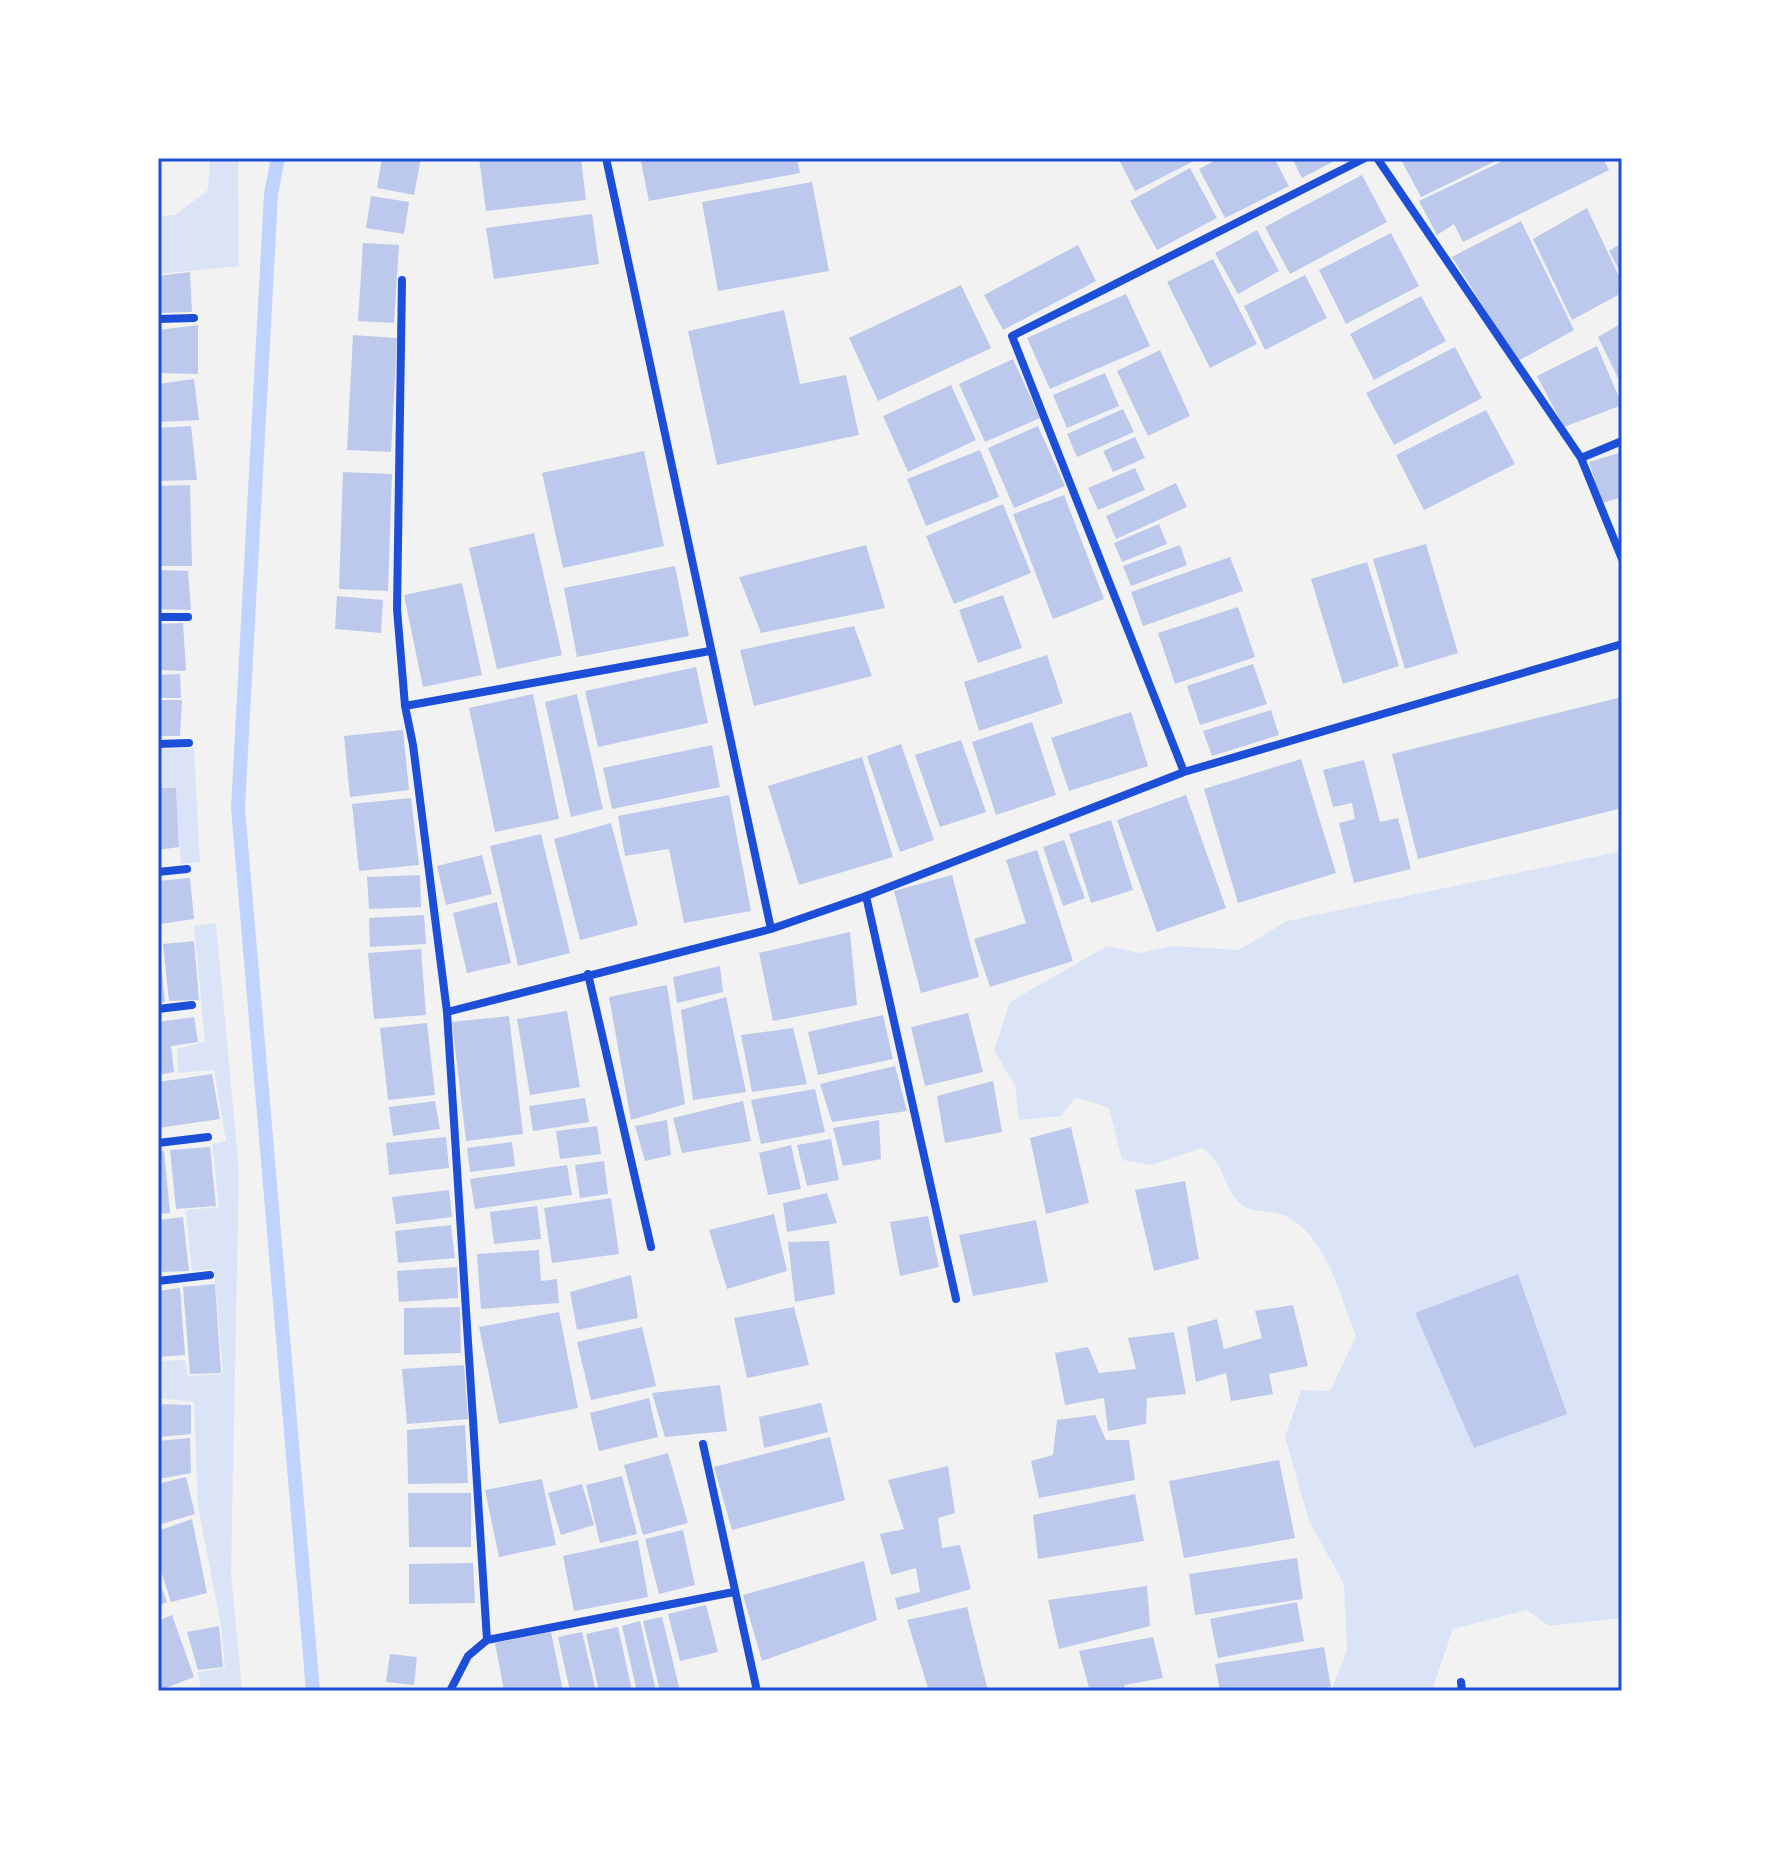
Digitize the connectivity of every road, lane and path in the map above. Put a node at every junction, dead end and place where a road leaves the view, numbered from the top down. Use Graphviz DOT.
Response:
graph roads {
  1 [pos="606,158"];
  2 [pos="1365,158"];
  3 [pos="1377,158"];
  4 [pos="402,280"];
  5 [pos="194,318"];
  6 [pos="158,319"];
  7 [pos="1622,441"];
  8 [pos="1581,458"];
  9 [pos="1622,559"];
  10 [pos="158,617"];
  11 [pos="188,617"];
  12 [pos="1622,644"];
  13 [pos="710,651"];
  14 [pos="405,706"];
  15 [pos="189,743"];
  16 [pos="158,744"];
  17 [pos="1184,772"];
  18 [pos="187,869"];
  19 [pos="158,872"];
  20 [pos="866,896"];
  21 [pos="771,929"];
  22 [pos="588,974"];
  23 [pos="192,1005"];
  24 [pos="158,1009"];
  25 [pos="447,1012"];
  26 [pos="208,1137"];
  27 [pos="158,1143"];
  28 [pos="651,1247"];
  29 [pos="210,1275"];
  30 [pos="158,1281"];
  31 [pos="956,1299"];
  32 [pos="703,1444"];
  33 [pos="734,1592"];
  34 [pos="487,1640"];
  35 [pos="450,1691"];
  36 [pos="757,1691"];
  1 -- 13 [label="street"];
  2 -- 17 [label="street"];
  3 -- 8 [label="street"];
  4 -- 14 [label="street"];
  5 -- 6 [label="street"];
  7 -- 8 [label="street"];
  8 -- 9 [label="street"];
  10 -- 11 [label="street"];
  12 -- 17 [label="street"];
  13 -- 14 [label="street"];
  13 -- 21 [label="street"];
  14 -- 25 [label="street"];
  15 -- 16 [label="street"];
  17 -- 20 [label="street"];
  18 -- 19 [label="street"];
  20 -- 21 [label="street"];
  20 -- 31 [label="street"];
  21 -- 22 [label="street"];
  22 -- 25 [label="street"];
  22 -- 28 [label="street"];
  23 -- 24 [label="street"];
  25 -- 34 [label="street"];
  26 -- 27 [label="street"];
  29 -- 30 [label="street"];
  32 -- 33 [label="street"];
  33 -- 34 [label="street"];
  33 -- 36 [label="street"];
  34 -- 35 [label="street"];
}
